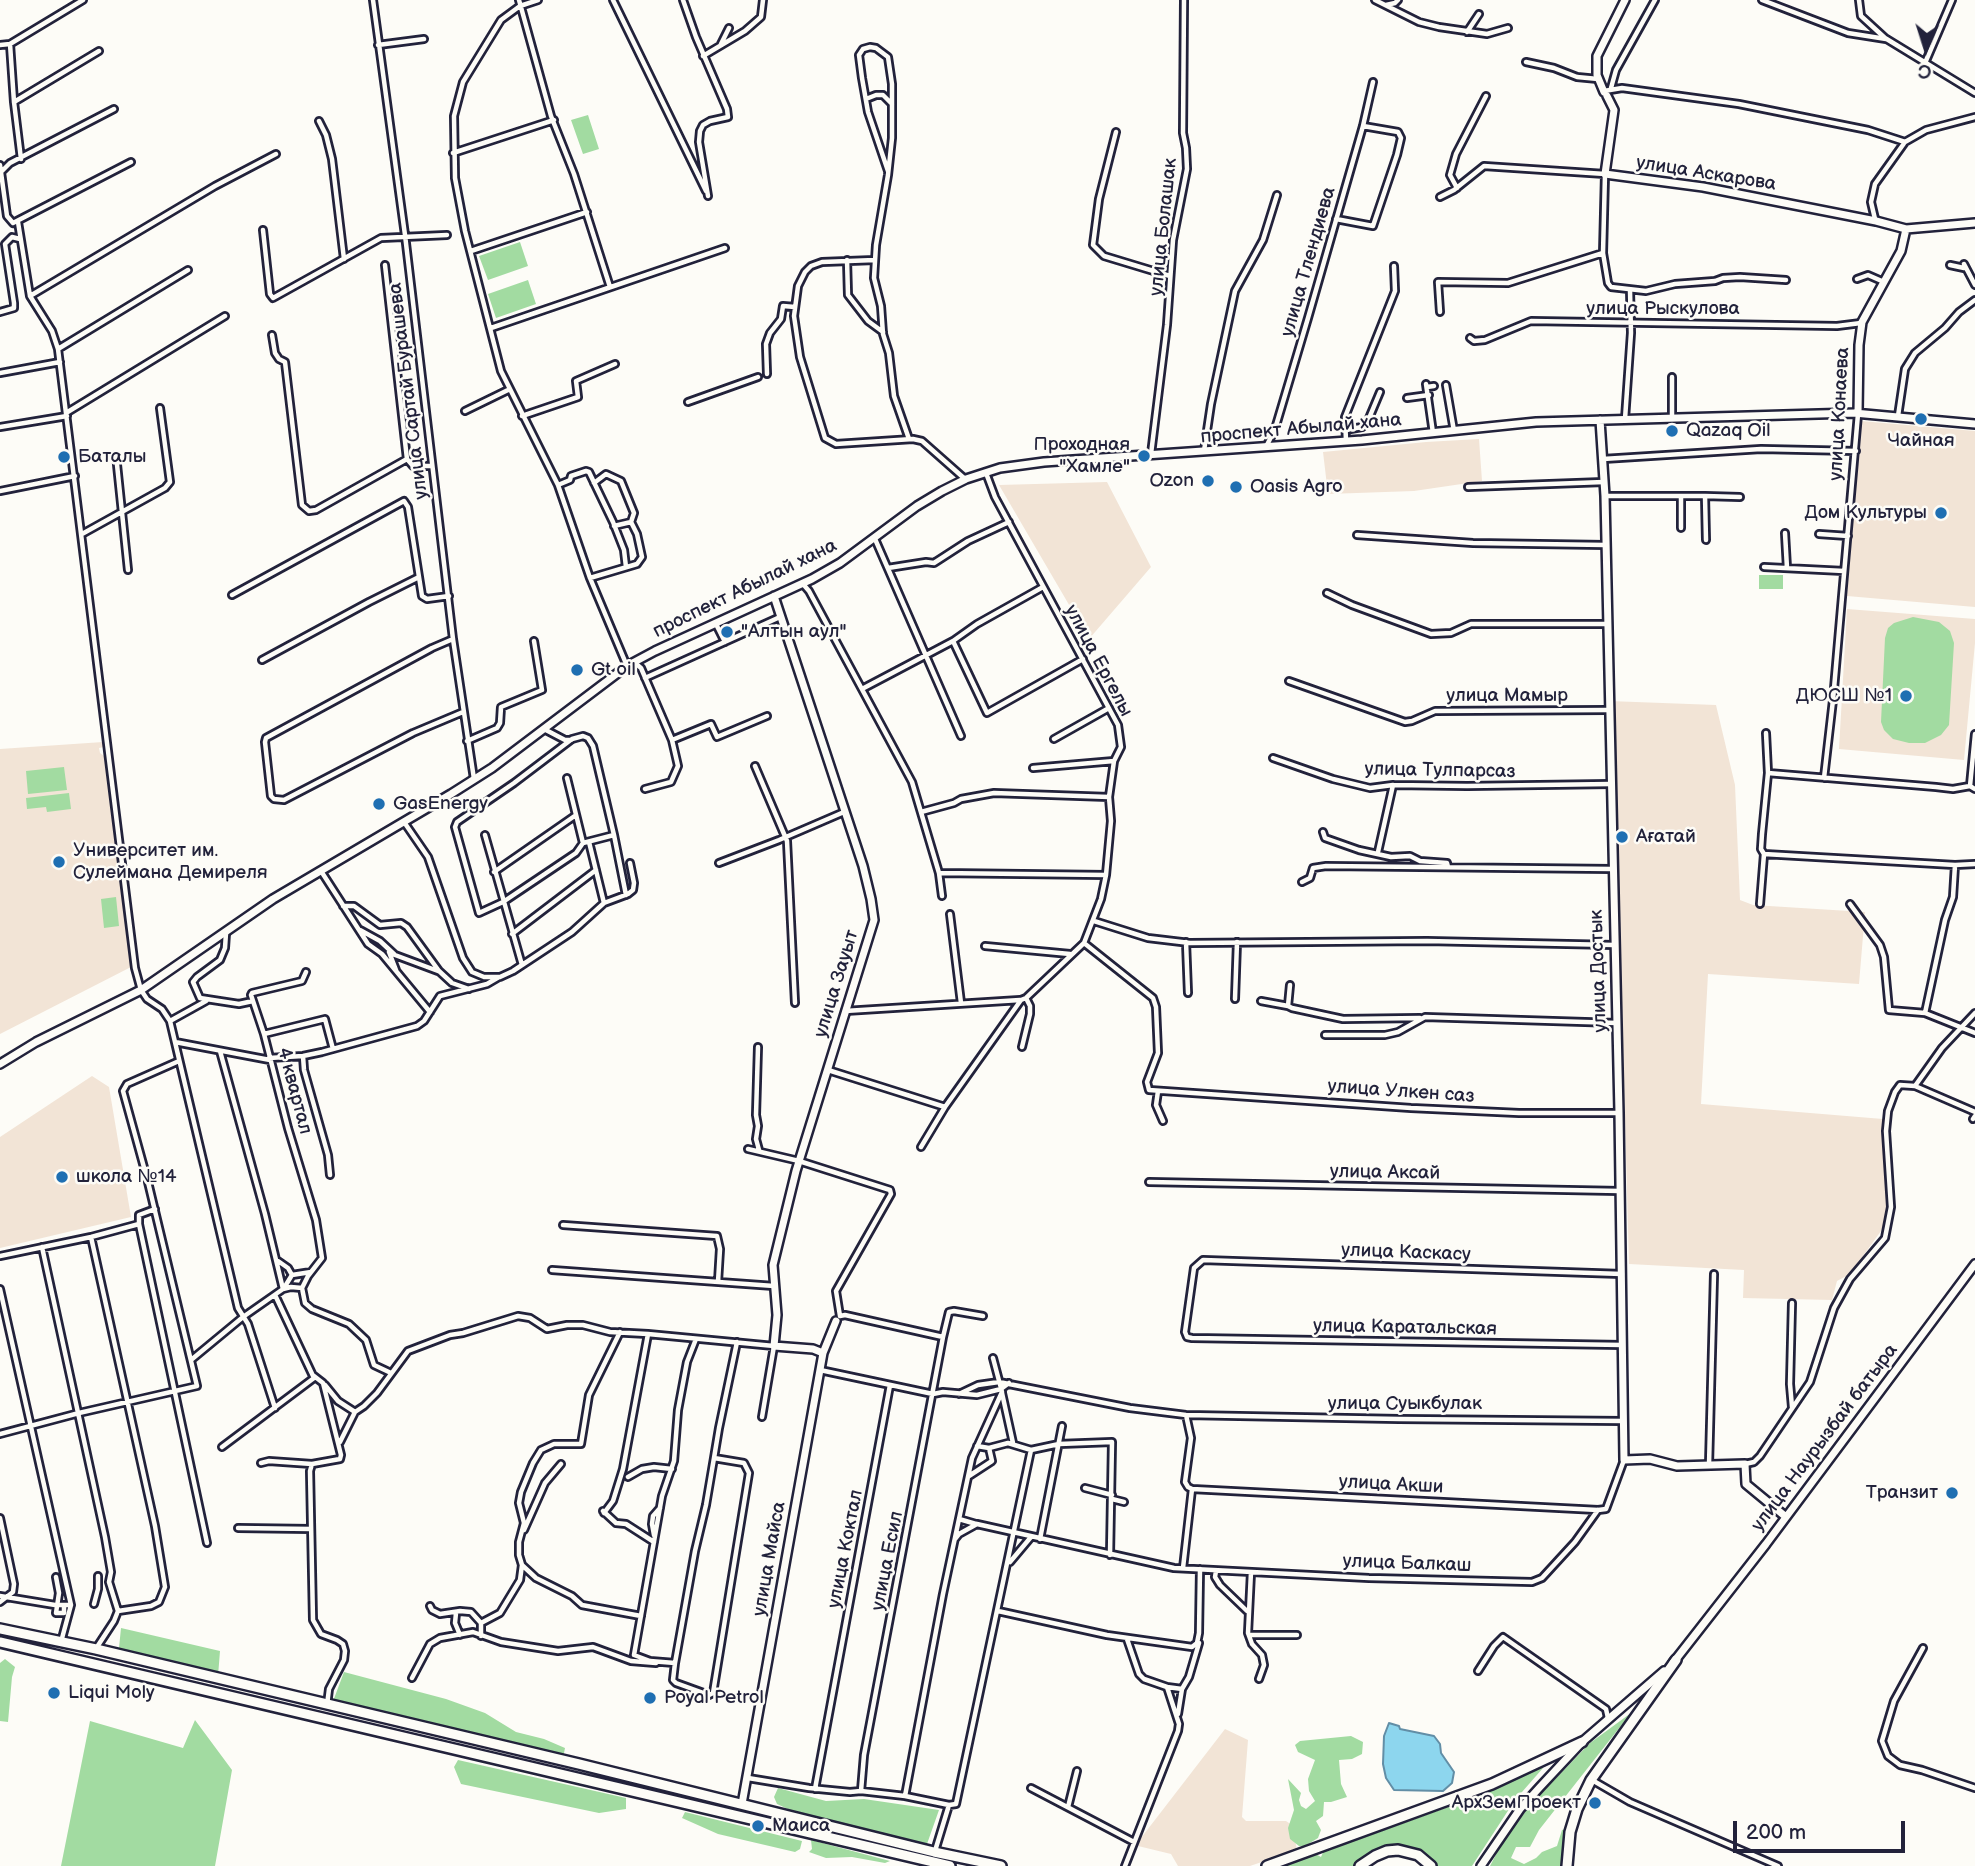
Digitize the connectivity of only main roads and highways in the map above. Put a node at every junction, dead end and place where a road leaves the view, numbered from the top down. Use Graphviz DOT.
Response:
graph roads {
  1 [pos="0,1629"];
  2 [pos="0,1642"];
  3 [pos="1676,1660"];
  4 [pos="1583,1742"];
  5 [pos="950,1866"];
  6 [pos="1001,1866"];
  7 [pos="1267,1866"];
  8 [pos="1360,1866"];
  9 [pos="1432,1866"];
  10 [pos="1567,1866"];
  1 -- 6 [label="highway"];
  2 -- 5 [label="highway"];
  3 -- 10 [label="highway"];
  4 -- 7 [label="highway"];
  8 -- 9 [label="highway"];
}
